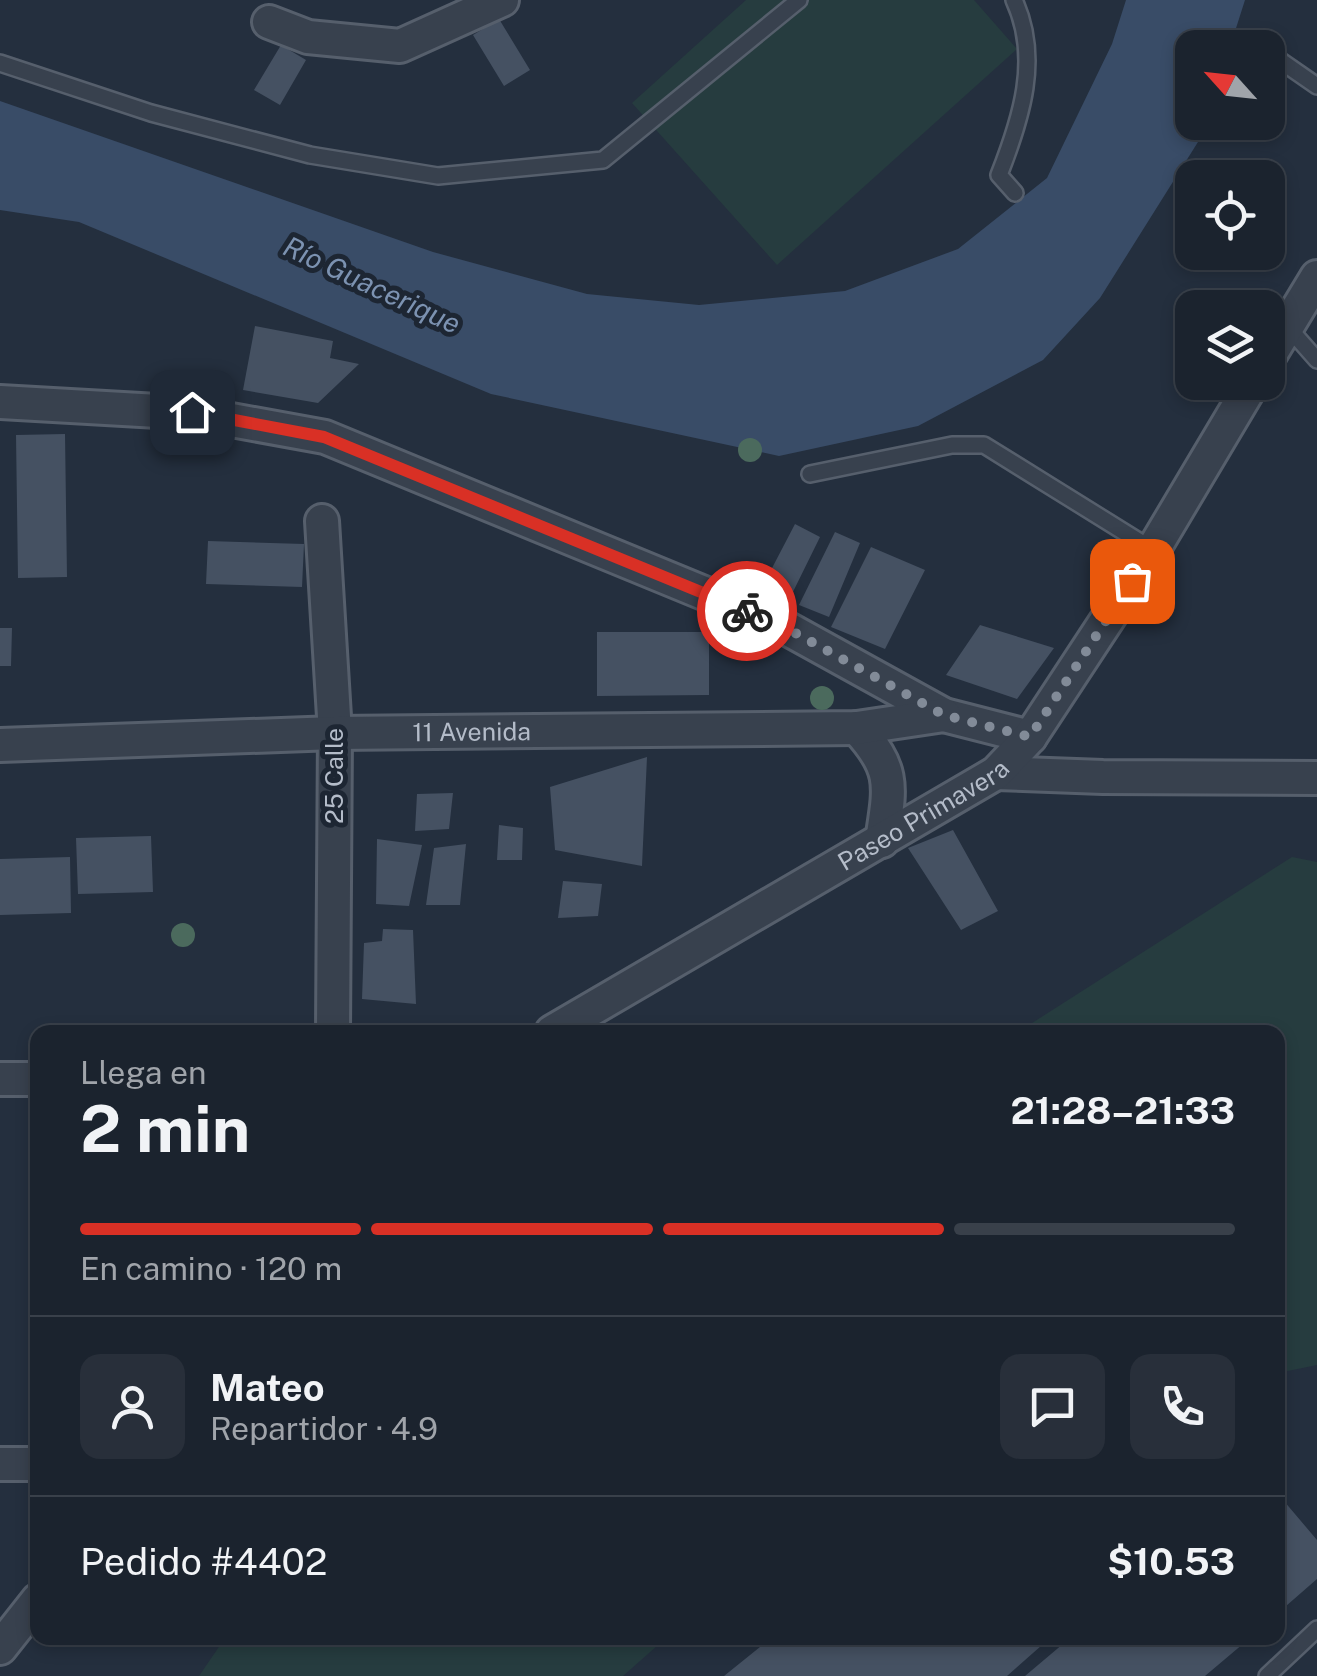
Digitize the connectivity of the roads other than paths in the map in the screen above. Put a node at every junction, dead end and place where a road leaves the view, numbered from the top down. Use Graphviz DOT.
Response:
graph roads {
  1 [pos="502,0"];
  2 [pos="799,0"];
  3 [pos="1014,0"];
  4 [pos="269,22"];
  5 [pos="0,64"];
  6 [pos="1285,64"];
  7 [pos="1317,86"];
  8 [pos="1014,193"];
  9 [pos="1317,278"];
  10 [pos="1287,326"];
  11 [pos="1285,329"];
  12 [pos="1317,360"];
  13 [pos="1242,400"];
  14 [pos="0,402"];
  15 [pos="810,474"];
  16 [pos="322,520"];
  17 [pos="1153,550"];
  18 [pos="944,715"];
  19 [pos="857,728"];
  20 [pos="335,732"];
  21 [pos="1030,737"];
  22 [pos="0,745"];
  23 [pos="996,773"];
  24 [pos="1317,778"];
  25 [pos="882,841"];
  26 [pos="333,1025"];
  27 [pos="564,1025"];
  28 [pos="0,1079"];
  29 [pos="30,1080"];
  30 [pos="0,1464"];
  31 [pos="30,1464"];
  32 [pos="30,1610"];
  33 [pos="1317,1629"];
  34 [pos="0,1648"];
  35 [pos="1267,1676"];
  1 -- 4 [label="street"];
  2 -- 5 [label="lane"];
  3 -- 8 [label="lane"];
  6 -- 7 [label="lane"];
  9 -- 10 [label="street"];
  10 -- 11 [label="street"];
  10 -- 12 [label="lane"];
  13 -- 17 [label="street, Paseo Primavera"];
  14 -- 18 [label="street"];
  15 -- 17 [label="lane"];
  16 -- 20 [label="street, 25 Calle"];
  17 -- 21 [label="street, Paseo Primavera"];
  18 -- 19 [label="street, 11 Avenida"];
  18 -- 21 [label="street"];
  19 -- 20 [label="street, 11 Avenida"];
  19 -- 25 [label="street"];
  20 -- 22 [label="street, 11 Avenida"];
  20 -- 26 [label="street, 25 Calle"];
  21 -- 23 [label="street, Paseo Primavera"];
  23 -- 24 [label="street"];
  23 -- 25 [label="street, Paseo Primavera"];
  25 -- 27 [label="street, Paseo Primavera"];
  28 -- 29 [label="street"];
  30 -- 31 [label="street"];
  32 -- 34 [label="street"];
  33 -- 35 [label="lane"];
}
